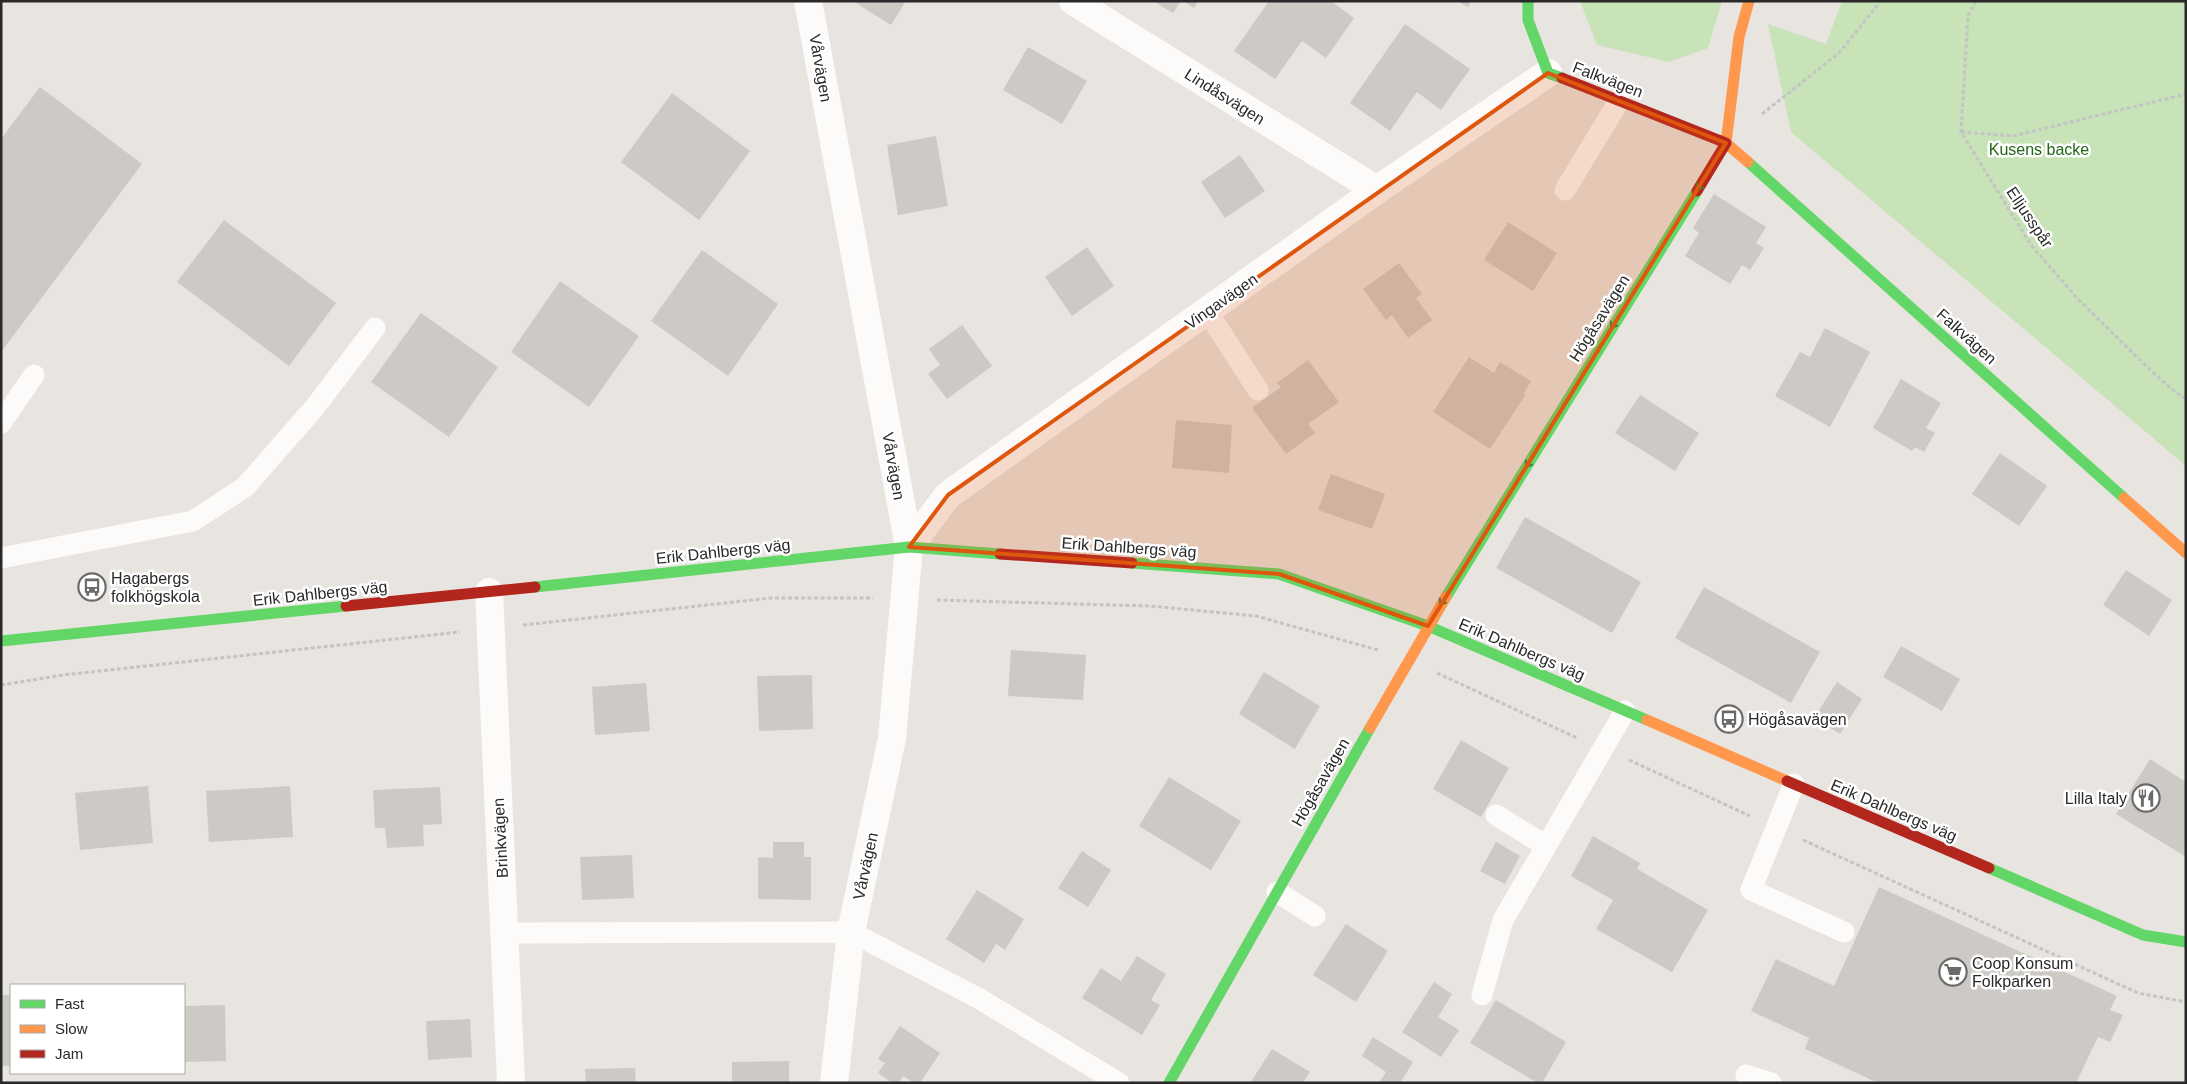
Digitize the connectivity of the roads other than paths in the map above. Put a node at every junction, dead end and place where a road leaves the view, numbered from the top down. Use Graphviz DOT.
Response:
graph roads {
  1 [pos="808,1"];
  2 [pos="1073,1"];
  3 [pos="1528,1"];
  4 [pos="1749,1"];
  5 [pos="1548,73"];
  6 [pos="1619,101"];
  7 [pos="1726,143"];
  8 [pos="1376,190"];
  9 [pos="1565,190"];
  10 [pos="1207,311"];
  11 [pos="375,328"];
  12 [pos="34,374"];
  13 [pos="1258,390"];
  14 [pos="1,423"];
  15 [pos="909,546"];
  16 [pos="2186,553"];
  17 [pos="1,558"];
  18 [pos="489,592"];
  19 [pos="1428,626"];
  20 [pos="1,641"];
  21 [pos="1625,711"];
  22 [pos="1794,784"];
  23 [pos="1496,815"];
  24 [pos="1546,846"];
  25 [pos="1277,892"];
  26 [pos="1315,916"];
  27 [pos="851,932"];
  28 [pos="1844,932"];
  29 [pos="504,933"];
  30 [pos="2186,942"];
  31 [pos="1482,995"];
  32 [pos="1746,1074"];
  33 [pos="511,1083"];
  34 [pos="834,1083"];
  35 [pos="1119,1083"];
  36 [pos="1169,1083"];
  37 [pos="1771,1083"];
  1 -- 15 [label="street, Vårvägen"];
  2 -- 8 [label="street, Lindåsvägen"];
  3 -- 5 [label="street, Falkvägen"];
  4 -- 7 [label="street"];
  5 -- 6 [label="street, Falkvägen"];
  5 -- 8 [label="street, Vingavägen"];
  6 -- 7 [label="street, Falkvägen"];
  6 -- 9 [label="lane"];
  7 -- 16 [label="street, Falkvägen"];
  7 -- 19 [label="street, Högåsavägen, one-way"];
  8 -- 10 [label="street, Vingavägen"];
  10 -- 13 [label="lane"];
  10 -- 15 [label="street, Vingavägen"];
  11 -- 17 [label="lane"];
  12 -- 14 [label="lane"];
  15 -- 18 [label="street, Erik Dahlbergs väg"];
  15 -- 19 [label="street, Erik Dahlbergs väg"];
  15 -- 27 [label="street, Vårvägen"];
  18 -- 20 [label="street, Erik Dahlbergs väg"];
  18 -- 29 [label="street, Brinkvägen"];
  19 -- 21 [label="street, Erik Dahlbergs väg"];
  19 -- 25 [label="street, Högåsavägen"];
  21 -- 22 [label="street, Erik Dahlbergs väg"];
  21 -- 24 [label="lane"];
  22 -- 28 [label="lane"];
  22 -- 30 [label="street, Erik Dahlbergs väg"];
  23 -- 24 [label="lane"];
  24 -- 31 [label="lane"];
  25 -- 26 [label="lane"];
  25 -- 36 [label="street, Högåsavägen"];
  27 -- 29 [label="lane"];
  27 -- 34 [label="street, Vårvägen"];
  27 -- 35 [label="lane"];
  29 -- 33 [label="street, Brinkvägen"];
  32 -- 37 [label="lane"];
}
